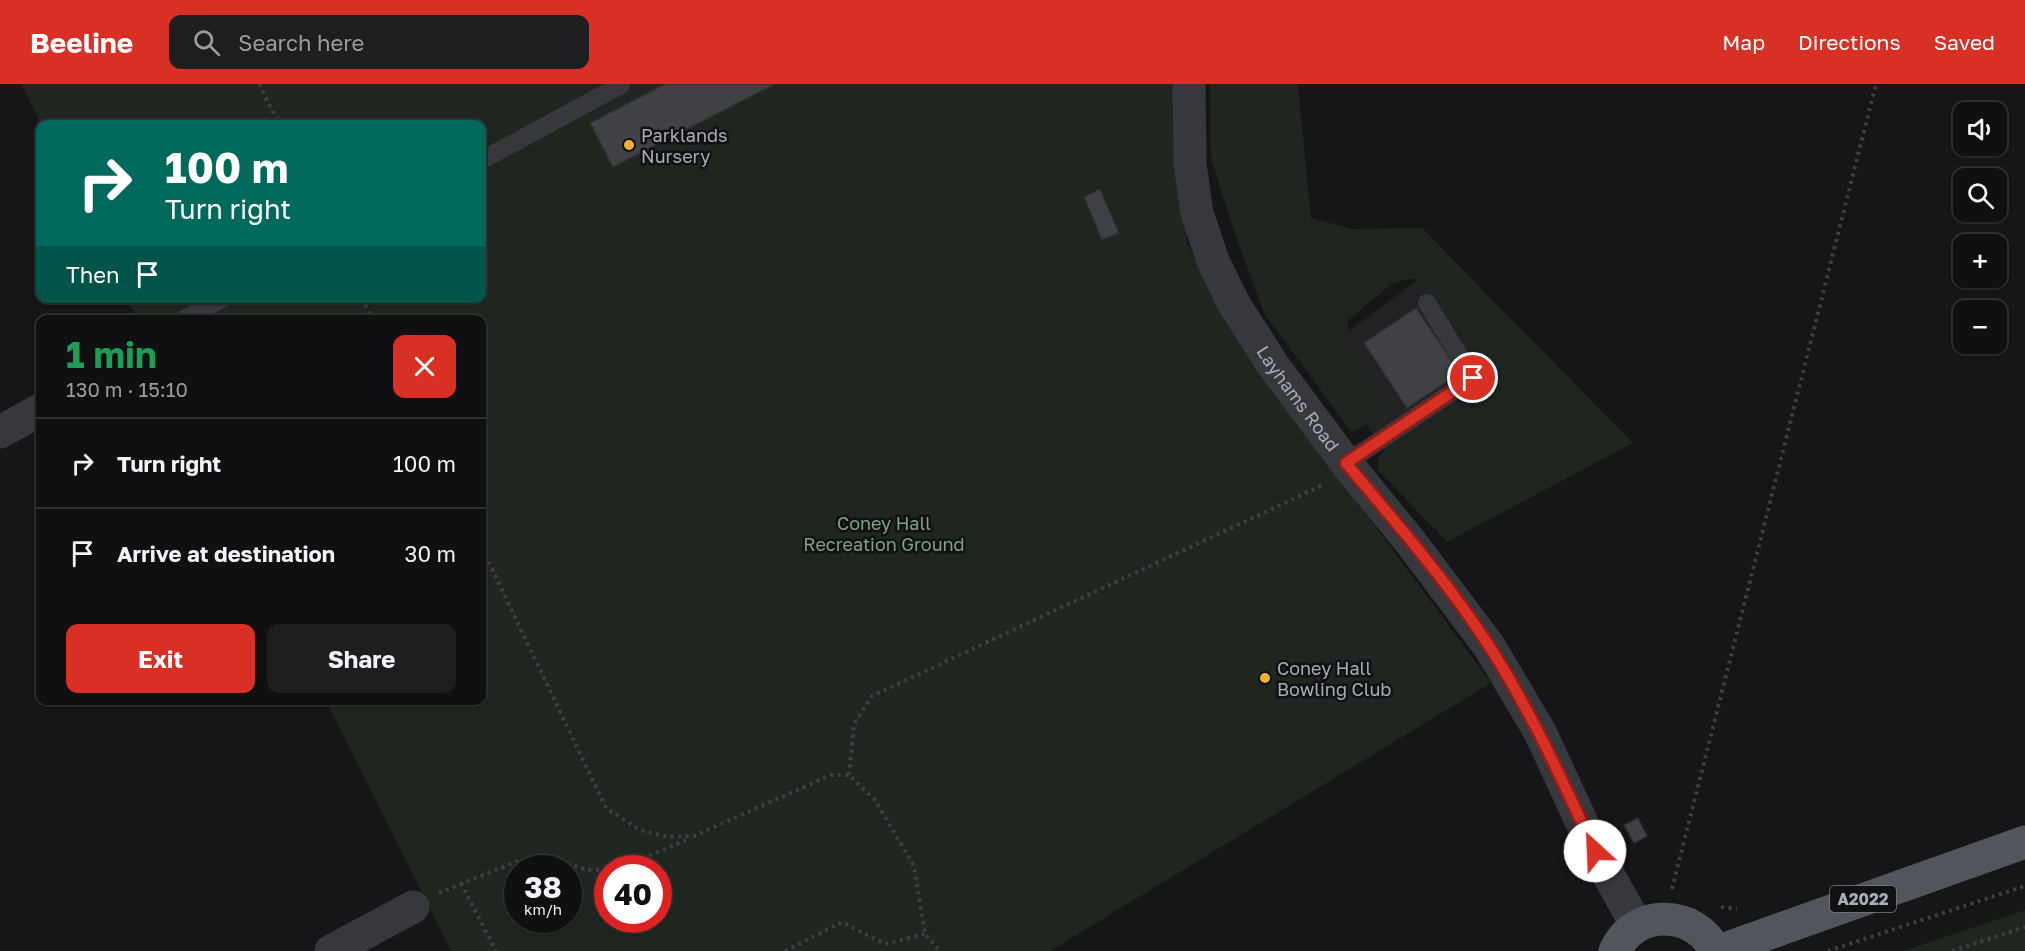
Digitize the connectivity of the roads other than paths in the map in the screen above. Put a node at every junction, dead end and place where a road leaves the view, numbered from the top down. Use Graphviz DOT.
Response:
graph roads {
  1 [pos="1189,84"];
  2 [pos="621,85"];
  3 [pos="486,158"];
  4 [pos="214,303"];
  5 [pos="1427,303"];
  6 [pos="192,315"];
  7 [pos="36,412"];
  8 [pos="0,432"];
  9 [pos="1335,474"];
  10 [pos="2025,842"];
  11 [pos="412,907"];
  12 [pos="1637,926"];
  13 [pos="331,951"];
  14 [pos="1615,951"];
  15 [pos="1717,951"];
  1 -- 9 [label="street, Layhams Road"];
  2 -- 3 [label="lane"];
  4 -- 6 [label="lane"];
  5 -- 9 [label="lane"];
  7 -- 8 [label="street"];
  9 -- 12 [label="street, Layhams Road"];
  10 -- 15 [label="main road, A2022"];
  11 -- 13 [label="street"];
  12 -- 14 [label="main road"];
  12 -- 15 [label="main road"];
}
